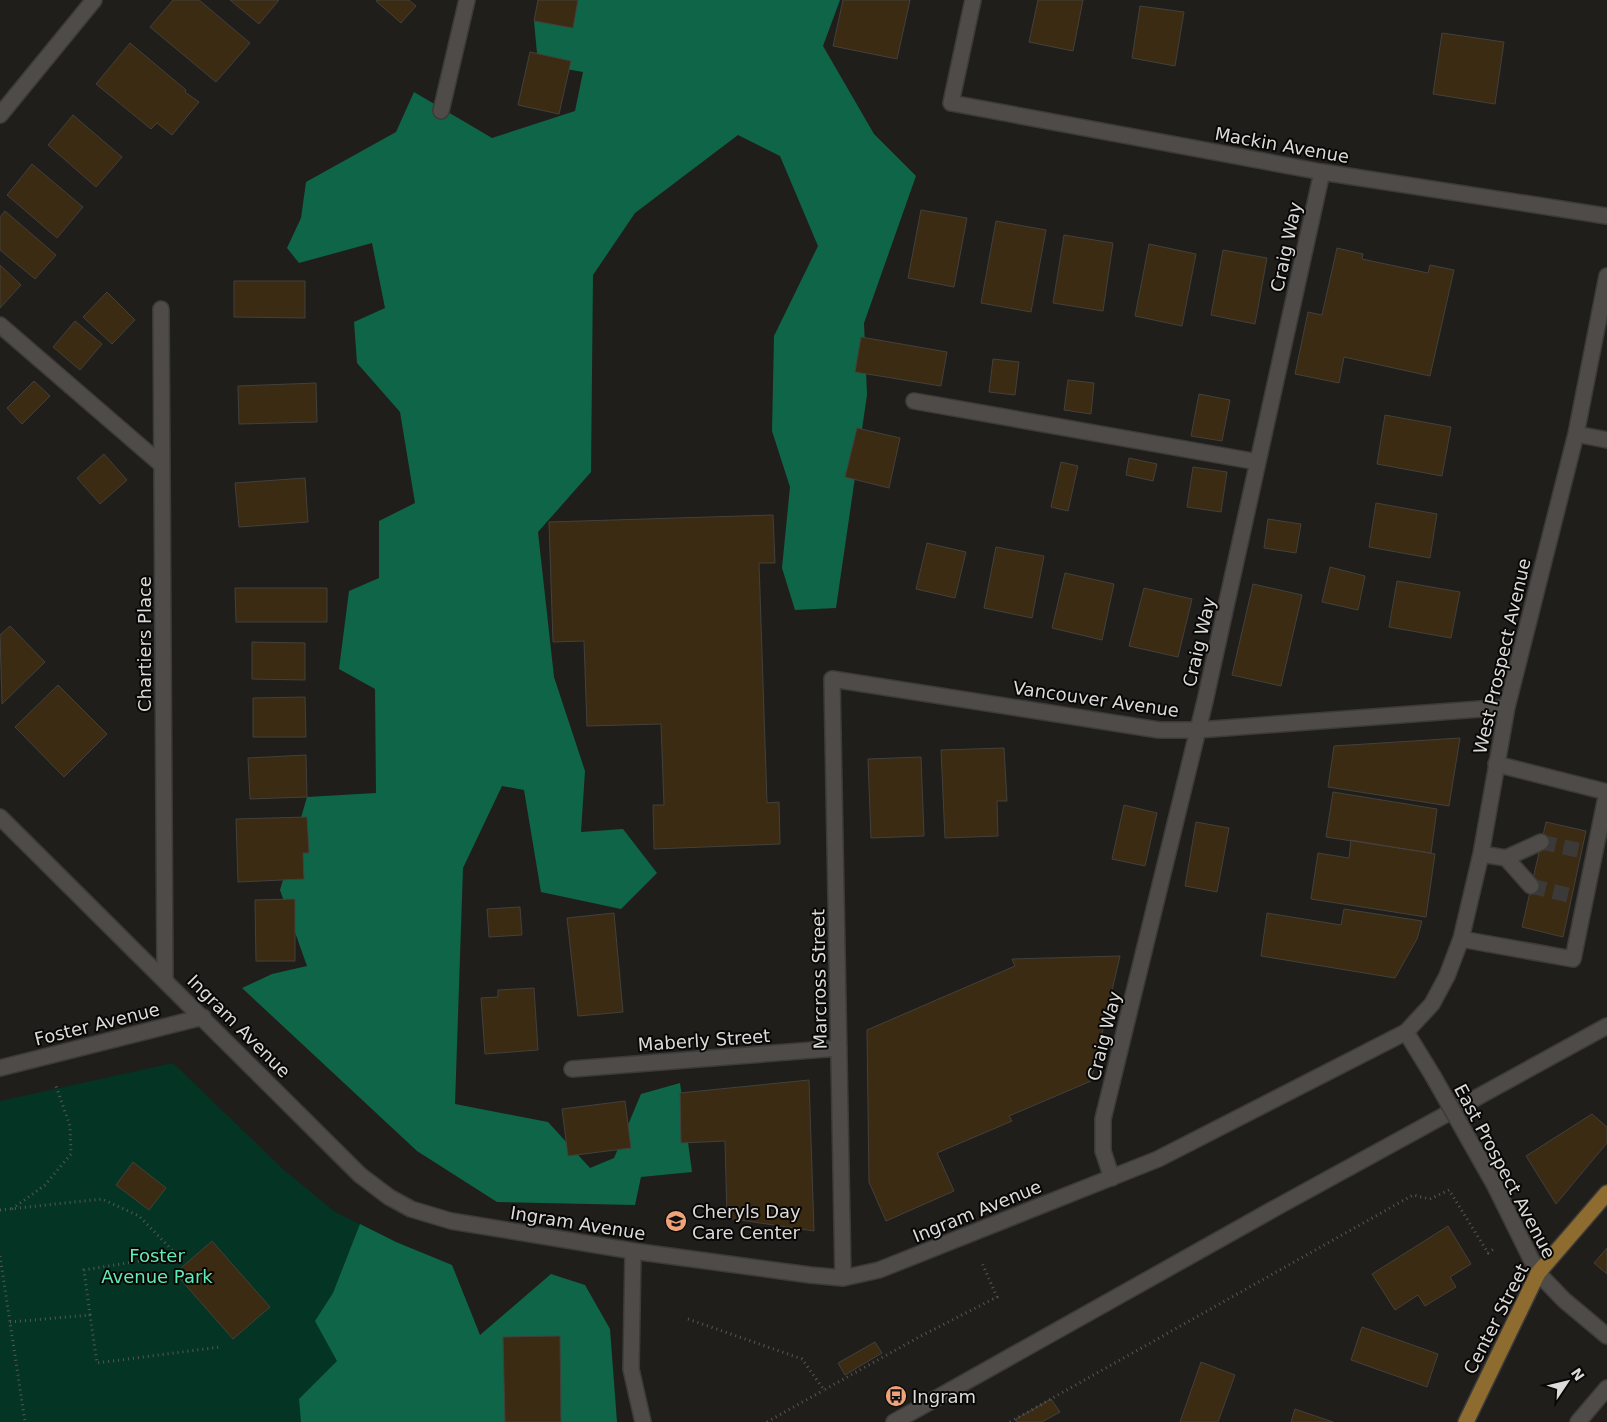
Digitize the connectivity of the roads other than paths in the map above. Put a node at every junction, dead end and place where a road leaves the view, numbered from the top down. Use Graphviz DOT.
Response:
graph roads {
  1 [pos="94,0"];
  2 [pos="466,0"];
  3 [pos="974,0"];
  4 [pos="441,111"];
  5 [pos="0,115"];
  6 [pos="1322,172"];
  7 [pos="1607,216"];
  8 [pos="1607,276"];
  9 [pos="161,309"];
  10 [pos="0,325"];
  11 [pos="914,401"];
  12 [pos="1576,434"];
  13 [pos="1607,440"];
  14 [pos="1258,462"];
  15 [pos="162,465"];
  16 [pos="832,679"];
  17 [pos="1507,707"];
  18 [pos="1198,730"];
  19 [pos="1496,764"];
  20 [pos="0,818"];
  21 [pos="1541,842"];
  22 [pos="1480,854"];
  23 [pos="1506,858"];
  24 [pos="1532,886"];
  25 [pos="1461,939"];
  26 [pos="165,979"];
  27 [pos="203,1017"];
  28 [pos="1607,1026"];
  29 [pos="1406,1032"];
  30 [pos="839,1048"];
  31 [pos="0,1068"];
  32 [pos="572,1069"];
  33 [pos="1112,1178"];
  34 [pos="1607,1193"];
  35 [pos="633,1251"];
  36 [pos="1538,1273"];
  37 [pos="843,1278"];
  38 [pos="1607,1336"];
  39 [pos="1607,1388"];
  40 [pos="643,1422"];
  41 [pos="894,1422"];
  42 [pos="1466,1422"];
  43 [pos="1578,1422"];
  1 -- 5 [label="street"];
  2 -- 4 [label="street"];
  3 -- 6 [label="street, Mackin Avenue"];
  6 -- 7 [label="street, Mackin Avenue"];
  6 -- 14 [label="street, Craig Way"];
  8 -- 12 [label="street, West Prospect Avenue"];
  9 -- 15 [label="street, Chartiers Place"];
  10 -- 15 [label="street"];
  11 -- 14 [label="street"];
  12 -- 13 [label="street"];
  12 -- 17 [label="street, West Prospect Avenue"];
  14 -- 18 [label="street, Craig Way"];
  15 -- 26 [label="street, Chartiers Place"];
  16 -- 18 [label="street, Vancouver Avenue"];
  16 -- 30 [label="street, Marcross Street"];
  17 -- 18 [label="street, Vancouver Avenue"];
  17 -- 19 [label="street, West Prospect Avenue"];
  18 -- 33 [label="street, Craig Way"];
  19 -- 22 [label="street, West Prospect Avenue"];
  19 -- 25 [label="street"];
  20 -- 26 [label="street, Ingram Avenue"];
  21 -- 23 [label="street"];
  22 -- 23 [label="street"];
  22 -- 25 [label="street, West Prospect Avenue"];
  23 -- 24 [label="street"];
  25 -- 29 [label="street, West Prospect Avenue"];
  26 -- 27 [label="street, Ingram Avenue"];
  27 -- 31 [label="street, Foster Avenue"];
  27 -- 35 [label="street, Ingram Avenue"];
  28 -- 41 [label="street"];
  29 -- 33 [label="street, Ingram Avenue"];
  29 -- 36 [label="street, East Prospect Avenue, bridge"];
  30 -- 32 [label="street, Maberly Street"];
  30 -- 37 [label="street, Marcross Street"];
  33 -- 37 [label="street, Ingram Avenue"];
  34 -- 36 [label="main road, Center Street"];
  35 -- 37 [label="street, Ingram Avenue"];
  35 -- 40 [label="street"];
  36 -- 38 [label="street, East Prospect Avenue"];
  36 -- 42 [label="main road, Center Street"];
  39 -- 43 [label="street"];
}
